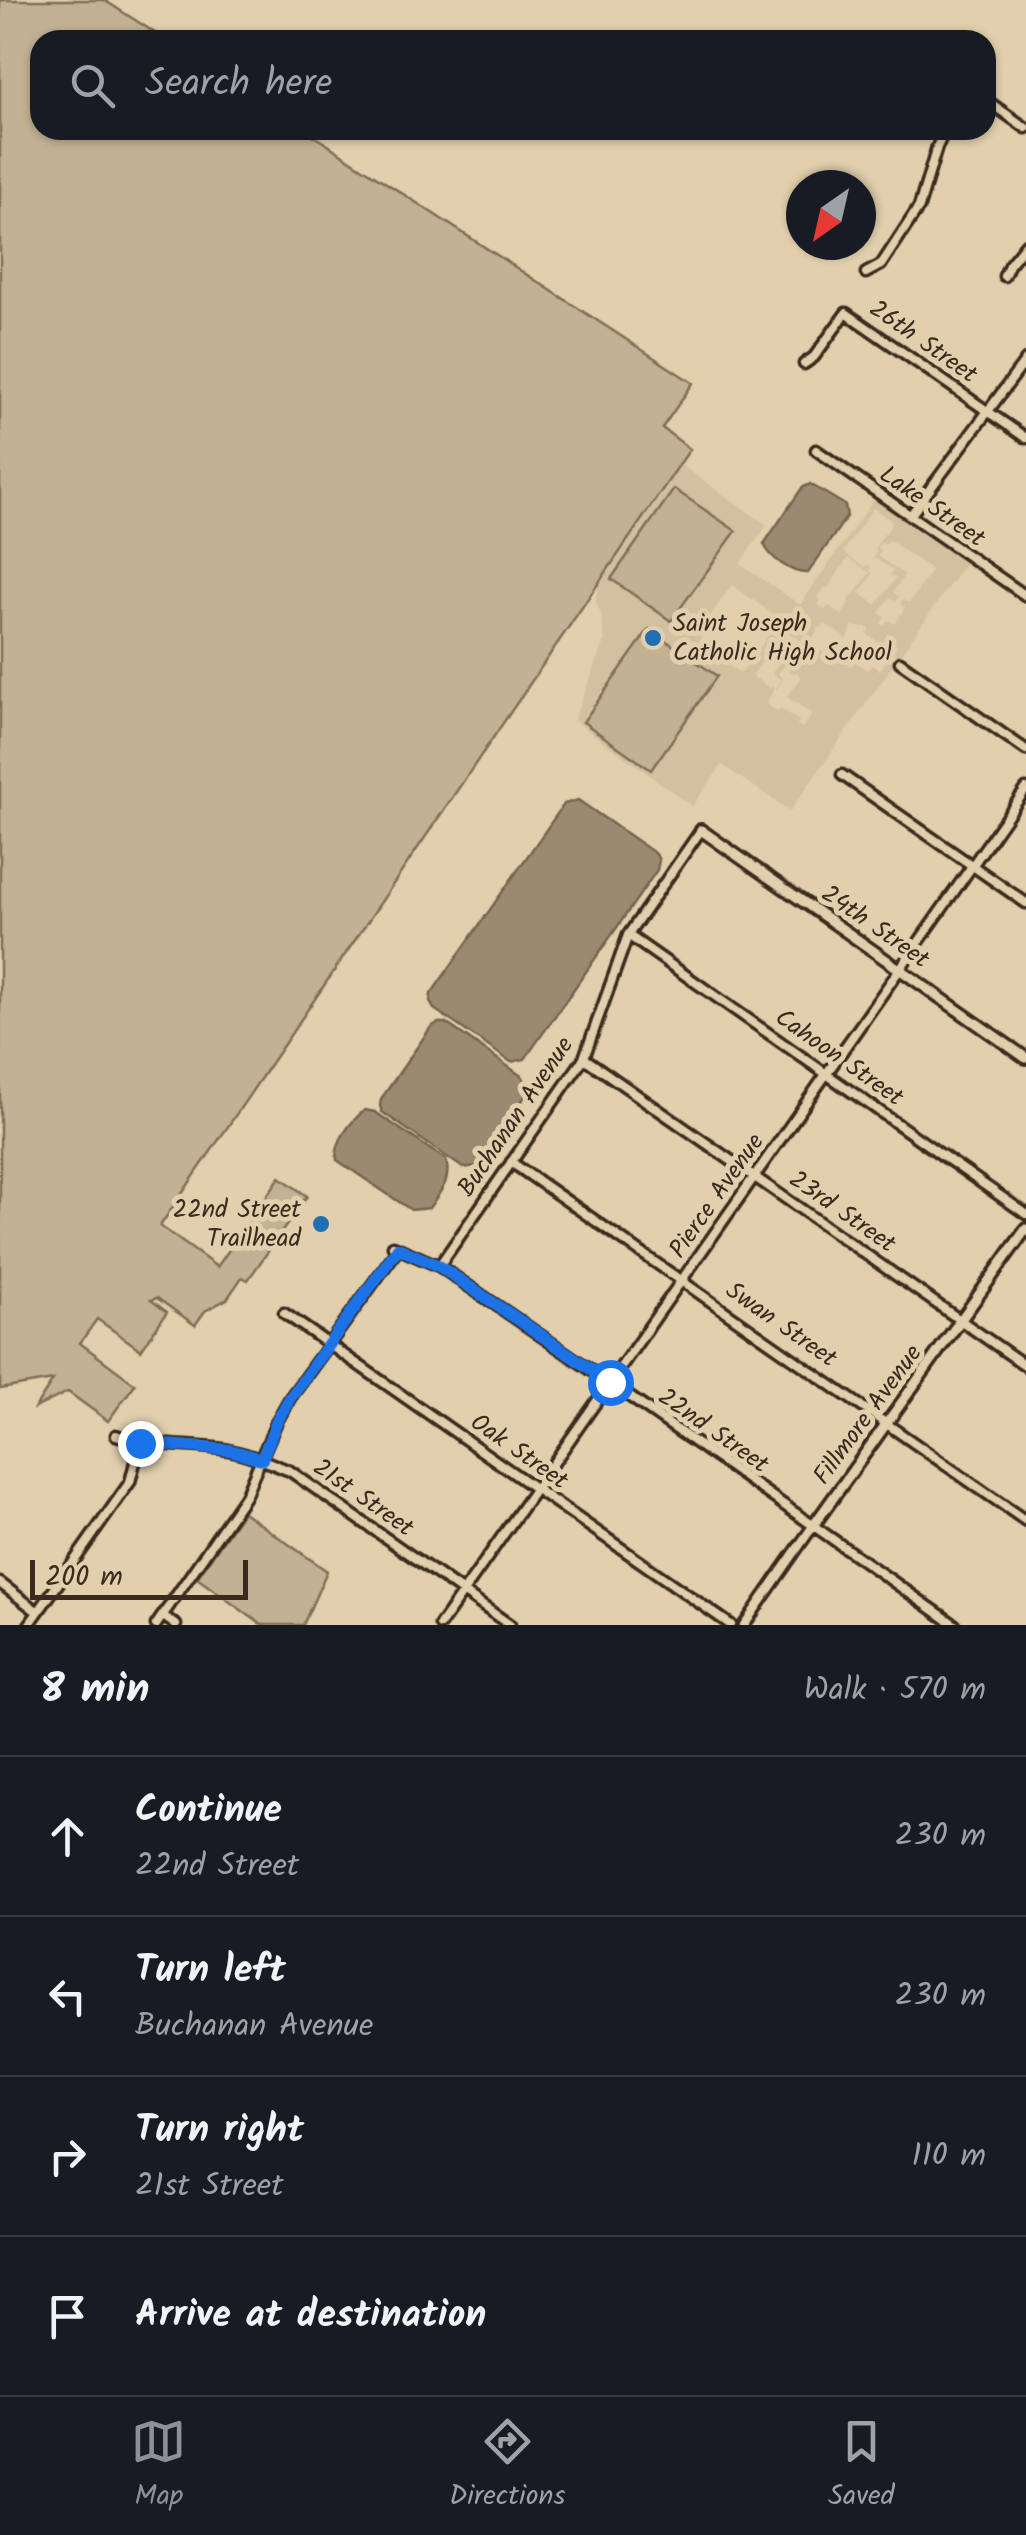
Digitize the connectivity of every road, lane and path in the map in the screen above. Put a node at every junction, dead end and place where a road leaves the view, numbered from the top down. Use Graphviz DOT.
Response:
graph roads {
  1 [pos="996,107"];
  2 [pos="1026,128"];
  3 [pos="940,140"];
  4 [pos="1026,244"];
  5 [pos="866,272"];
  6 [pos="1004,276"];
  7 [pos="1026,360"];
  8 [pos="804,364"];
  9 [pos="988,412"];
  10 [pos="1026,438"];
  11 [pos="816,450"];
  12 [pos="910,516"];
  13 [pos="1026,596"];
  14 [pos="900,662"];
  15 [pos="1026,750"];
  16 [pos="842,776"];
  17 [pos="1026,789"];
  18 [pos="702,830"];
  19 [pos="972,866"];
  20 [pos="1026,903"];
  21 [pos="628,934"];
  22 [pos="900,969"];
  23 [pos="584,1058"];
  24 [pos="1026,1058"];
  25 [pos="826,1074"];
  26 [pos="512,1162"];
  27 [pos="755,1176"];
  28 [pos="1026,1214"];
  29 [pos="1026,1230"];
  30 [pos="439,1266"];
  31 [pos="682,1280"];
  32 [pos="284,1312"];
  33 [pos="960,1320"];
  34 [pos="329,1344"];
  35 [pos="1026,1366"];
  36 [pos="610,1382"];
  37 [pos="887,1424"];
  38 [pos="116,1435"];
  39 [pos="140,1443"];
  40 [pos="262,1459"];
  41 [pos="536,1488"];
  42 [pos="1026,1521"];
  43 [pos="814,1526"];
  44 [pos="0,1583"];
  45 [pos="463,1592"];
  46 [pos="38,1612"];
  47 [pos="163,1616"];
  48 [pos="29,1625"];
  49 [pos="156,1625"];
  50 [pos="176,1625"];
  51 [pos="440,1625"];
  52 [pos="510,1625"];
  53 [pos="732,1625"];
  54 [pos="744,1625"];
  55 [pos="955,1625"];
  1 -- 2 [label="street"];
  3 -- 5 [label="street"];
  4 -- 6 [label="street"];
  7 -- 9 [label="street"];
  8 -- 9 [label="street, 26th Street"];
  9 -- 10 [label="street, 26th Street"];
  9 -- 12 [label="street"];
  11 -- 12 [label="street, Lake Street"];
  12 -- 13 [label="street, Lake Street"];
  14 -- 15 [label="street"];
  16 -- 19 [label="street"];
  17 -- 19 [label="street, Pierce Avenue"];
  18 -- 21 [label="street, Buchanan Avenue"];
  18 -- 22 [label="street, 24th Street"];
  19 -- 20 [label="street"];
  19 -- 22 [label="street, Pierce Avenue"];
  21 -- 23 [label="street, Buchanan Avenue"];
  21 -- 25 [label="street, Cahoon Street"];
  22 -- 24 [label="street, 24th Street"];
  22 -- 25 [label="street, Pierce Avenue"];
  23 -- 26 [label="street, Buchanan Avenue"];
  23 -- 27 [label="street, 23rd Street"];
  25 -- 27 [label="street, Pierce Avenue"];
  25 -- 28 [label="street, Cahoon Street"];
  26 -- 30 [label="street, Buchanan Avenue"];
  26 -- 31 [label="street, Swan Street"];
  27 -- 31 [label="street, Pierce Avenue"];
  27 -- 33 [label="street, 23rd Street"];
  29 -- 33 [label="street, Fillmore Avenue"];
  30 -- 34 [label="street, 22nd Street"];
  30 -- 36 [label="street, 22nd Street"];
  31 -- 36 [label="street, Pierce Avenue"];
  31 -- 37 [label="street, Swan Street"];
  32 -- 34 [label="street, Oak Street"];
  33 -- 35 [label="street, 23rd Street"];
  33 -- 37 [label="street, Fillmore Avenue"];
  34 -- 40 [label="street"];
  34 -- 41 [label="street, Oak Street"];
  36 -- 41 [label="street, Pierce Avenue"];
  36 -- 43 [label="street, 22nd Street"];
  37 -- 42 [label="street, Swan Street"];
  37 -- 43 [label="street, Fillmore Avenue"];
  38 -- 39 [label="street, 21st Street"];
  39 -- 40 [label="street, 21st Street"];
  39 -- 46 [label="street"];
  40 -- 45 [label="street, 21st Street"];
  40 -- 47 [label="street"];
  41 -- 45 [label="street, Pierce Avenue"];
  41 -- 53 [label="street, Oak Street"];
  43 -- 54 [label="street, Fillmore Avenue"];
  43 -- 55 [label="street, 22nd Street"];
  44 -- 46 [label="street"];
  45 -- 51 [label="street, Pierce Avenue"];
  45 -- 52 [label="street, 21st Street"];
  46 -- 48 [label="street"];
  47 -- 49 [label="street"];
  47 -- 50 [label="street"];
}
